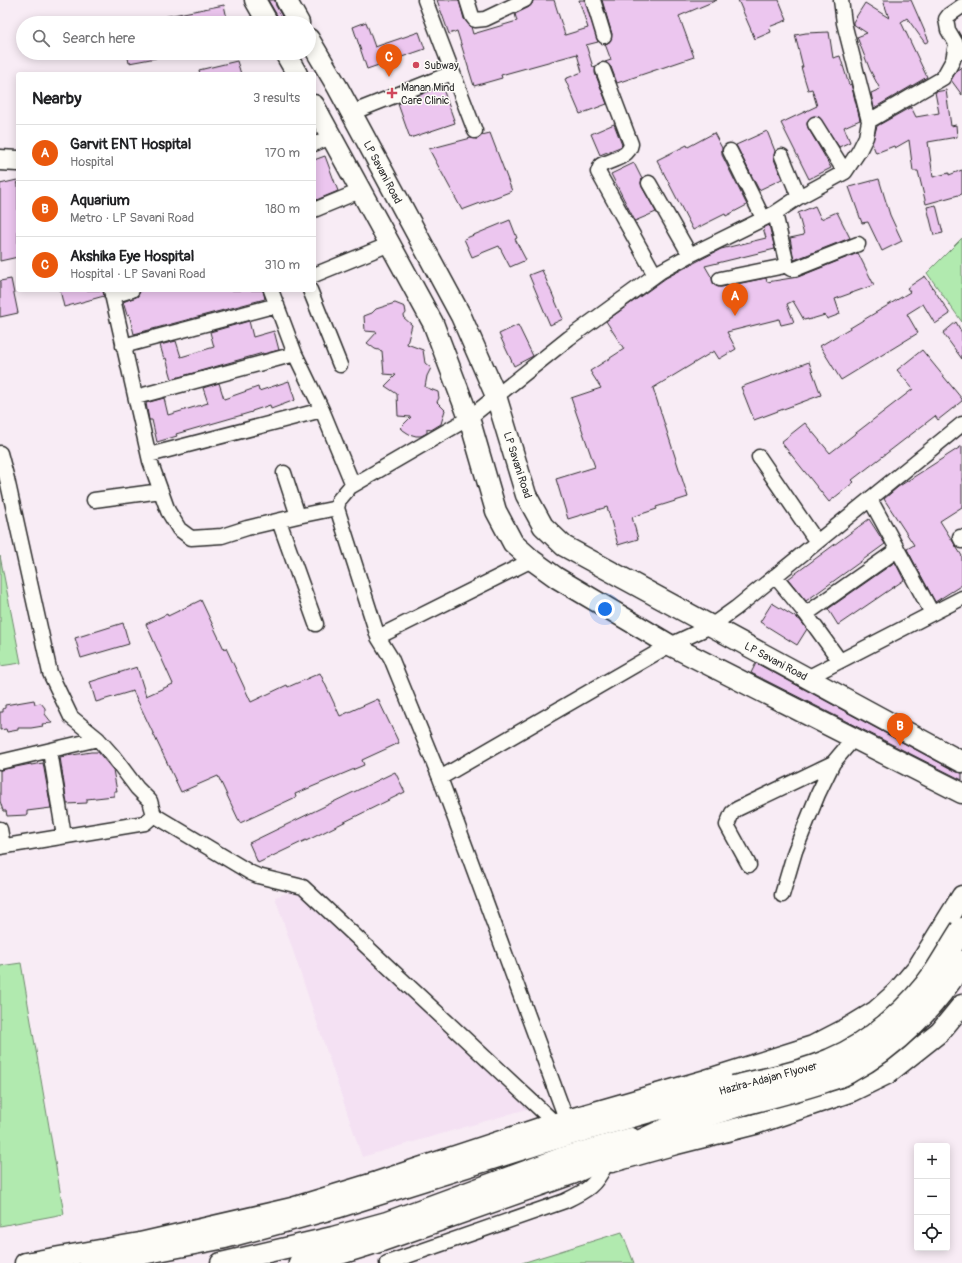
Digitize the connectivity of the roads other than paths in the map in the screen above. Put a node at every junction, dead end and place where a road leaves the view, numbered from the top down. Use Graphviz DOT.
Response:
graph roads {
  1 [pos="255,0"];
  2 [pos="286,0"];
  3 [pos="425,0"];
  4 [pos="467,0"];
  5 [pos="525,0"];
  6 [pos="593,0"];
  7 [pos="841,0"];
  8 [pos="962,6"];
  9 [pos="264,16"];
  10 [pos="296,16"];
  11 [pos="604,36"];
  12 [pos="959,49"];
  13 [pos="316,51"];
  14 [pos="289,60"];
  15 [pos="603,70"];
  16 [pos="296,72"];
  17 [pos="452,73"];
  18 [pos="351,113"];
  19 [pos="316,114"];
  20 [pos="869,121"];
  21 [pos="815,124"];
  22 [pos="474,131"];
  23 [pos="322,140"];
  24 [pos="730,151"];
  25 [pos="782,156"];
  26 [pos="0,160"];
  27 [pos="16,161"];
  28 [pos="845,172"];
  29 [pos="649,184"];
  30 [pos="360,191"];
  31 [pos="799,197"];
  32 [pos="316,209"];
  33 [pos="769,215"];
  34 [pos="390,244"];
  35 [pos="858,244"];
  36 [pos="690,255"];
  37 [pos="785,265"];
  38 [pos="316,274"];
  39 [pos="655,276"];
  40 [pos="720,279"];
  41 [pos="311,292"];
  42 [pos="111,293"];
  43 [pos="274,294"];
  44 [pos="123,346"];
  45 [pos="295,354"];
  46 [pos="340,365"];
  47 [pos="496,396"];
  48 [pos="136,397"];
  49 [pos="322,410"];
  50 [pos="469,418"];
  51 [pos="962,424"];
  52 [pos="0,453"];
  53 [pos="149,455"];
  54 [pos="759,457"];
  55 [pos="284,473"];
  56 [pos="4,480"];
  57 [pos="353,485"];
  58 [pos="161,491"];
  59 [pos="870,499"];
  60 [pos="94,500"];
  61 [pos="337,508"];
  62 [pos="298,516"];
  63 [pos="279,521"];
  64 [pos="817,542"];
  65 [pos="897,550"];
  66 [pos="532,560"];
  67 [pos="775,576"];
  68 [pos="962,598"];
  69 [pos="932,613"];
  70 [pos="806,614"];
  71 [pos="316,624"];
  72 [pos="711,626"];
  73 [pos="378,637"];
  74 [pos="670,646"];
  75 [pos="840,661"];
  76 [pos="807,678"];
  77 [pos="854,738"];
  78 [pos="98,739"];
  79 [pos="50,751"];
  80 [pos="0,762"];
  81 [pos="962,762"];
  82 [pos="833,763"];
  83 [pos="440,778"];
  84 [pos="962,793"];
  85 [pos="154,815"];
  86 [pos="0,829"];
  87 [pos="64,836"];
  88 [pos="1,847"];
  89 [pos="749,865"];
  90 [pos="782,895"];
  91 [pos="962,896"];
  92 [pos="962,929"];
  93 [pos="962,962"];
  94 [pos="905,982"];
  95 [pos="960,1011"];
  96 [pos="738,1095"];
  97 [pos="662,1108"];
  98 [pos="562,1123"];
  99 [pos="606,1164"];
  100 [pos="568,1165"];
  101 [pos="25,1263"];
  102 [pos="91,1263"];
  103 [pos="221,1263"];
  104 [pos="300,1263"];
  105 [pos="387,1263"];
  1 -- 9 [label="main road"];
  2 -- 10 [label="main road"];
  3 -- 17 [label="street"];
  4 -- 5 [label="street"];
  6 -- 11 [label="street"];
  7 -- 20 [label="street"];
  8 -- 12 [label="street"];
  12 -- 20 [label="street"];
  13 -- 18 [label="main road, LP Savani Road"];
  14 -- 16 [label="main road"];
  15 -- 39 [label="street"];
  17 -- 18 [label="street"];
  17 -- 22 [label="street"];
  18 -- 47 [label="main road, LP Savani Road"];
  19 -- 23 [label="main road"];
  20 -- 28 [label="street"];
  21 -- 28 [label="street"];
  23 -- 30 [label="main road"];
  24 -- 33 [label="street"];
  25 -- 31 [label="street"];
  26 -- 27 [label="main road"];
  28 -- 31 [label="street"];
  29 -- 36 [label="street"];
  30 -- 32 [label="street"];
  30 -- 34 [label="main road"];
  31 -- 33 [label="street"];
  33 -- 36 [label="street"];
  33 -- 37 [label="street"];
  34 -- 38 [label="street"];
  34 -- 50 [label="main road"];
  35 -- 37 [label="street"];
  36 -- 39 [label="street"];
  37 -- 40 [label="street"];
  39 -- 47 [label="street"];
  41 -- 46 [label="street"];
  42 -- 44 [label="street"];
  43 -- 44 [label="street"];
  43 -- 45 [label="street"];
  44 -- 48 [label="street"];
  45 -- 48 [label="street"];
  45 -- 49 [label="street"];
  47 -- 50 [label="street"];
  47 -- 72 [label="main road, LP Savani Road"];
  48 -- 53 [label="street"];
  49 -- 53 [label="street"];
  49 -- 57 [label="street"];
  50 -- 57 [label="street"];
  50 -- 66 [label="main road"];
  51 -- 59 [label="street"];
  52 -- 56 [label="street"];
  53 -- 58 [label="street"];
  54 -- 64 [label="street"];
  55 -- 62 [label="street"];
  56 -- 78 [label="street"];
  57 -- 61 [label="street"];
  58 -- 60 [label="street"];
  58 -- 63 [label="street"];
  59 -- 64 [label="street"];
  59 -- 65 [label="street"];
  61 -- 62 [label="street"];
  61 -- 73 [label="street"];
  62 -- 63 [label="street"];
  63 -- 71 [label="street"];
  64 -- 67 [label="street"];
  65 -- 69 [label="street"];
  65 -- 70 [label="street"];
  66 -- 73 [label="street"];
  66 -- 74 [label="main road"];
  67 -- 70 [label="street"];
  67 -- 72 [label="street"];
  68 -- 69 [label="street"];
  69 -- 75 [label="street"];
  70 -- 75 [label="street"];
  72 -- 74 [label="street"];
  72 -- 76 [label="main road, LP Savani Road"];
  73 -- 83 [label="street"];
  74 -- 77 [label="main road"];
  74 -- 83 [label="street"];
  75 -- 76 [label="street"];
  76 -- 81 [label="main road, LP Savani Road"];
  77 -- 82 [label="street"];
  77 -- 84 [label="main road"];
  78 -- 79 [label="street"];
  78 -- 85 [label="street"];
  79 -- 80 [label="street"];
  79 -- 87 [label="street"];
  82 -- 89 [label="street"];
  82 -- 90 [label="street"];
  83 -- 98 [label="street"];
  85 -- 87 [label="street"];
  85 -- 98 [label="street"];
  86 -- 88 [label="street"];
  87 -- 88 [label="street"];
  91 -- 94 [label="main road"];
  92 -- 96 [label="highway, Hazira-Adajan Flyover, bridge"];
  93 -- 96 [label="highway, Hazira-Adajan Flyover, bridge"];
  94 -- 95 [label="main road"];
  94 -- 98 [label="main road"];
  95 -- 99 [label="main road"];
  96 -- 97 [label="highway, Hazira-Adajan Flyover"];
  96 -- 100 [label="highway, Hazira-Adajan Flyover"];
  97 -- 100 [label="main road"];
  97 -- 102 [label="highway, Hazira-Adajan Flyover"];
  98 -- 101 [label="main road"];
  99 -- 100 [label="main road"];
  99 -- 105 [label="street"];
  100 -- 103 [label="main road"];
  100 -- 104 [label="highway, Hazira-Adajan Flyover"];
}
